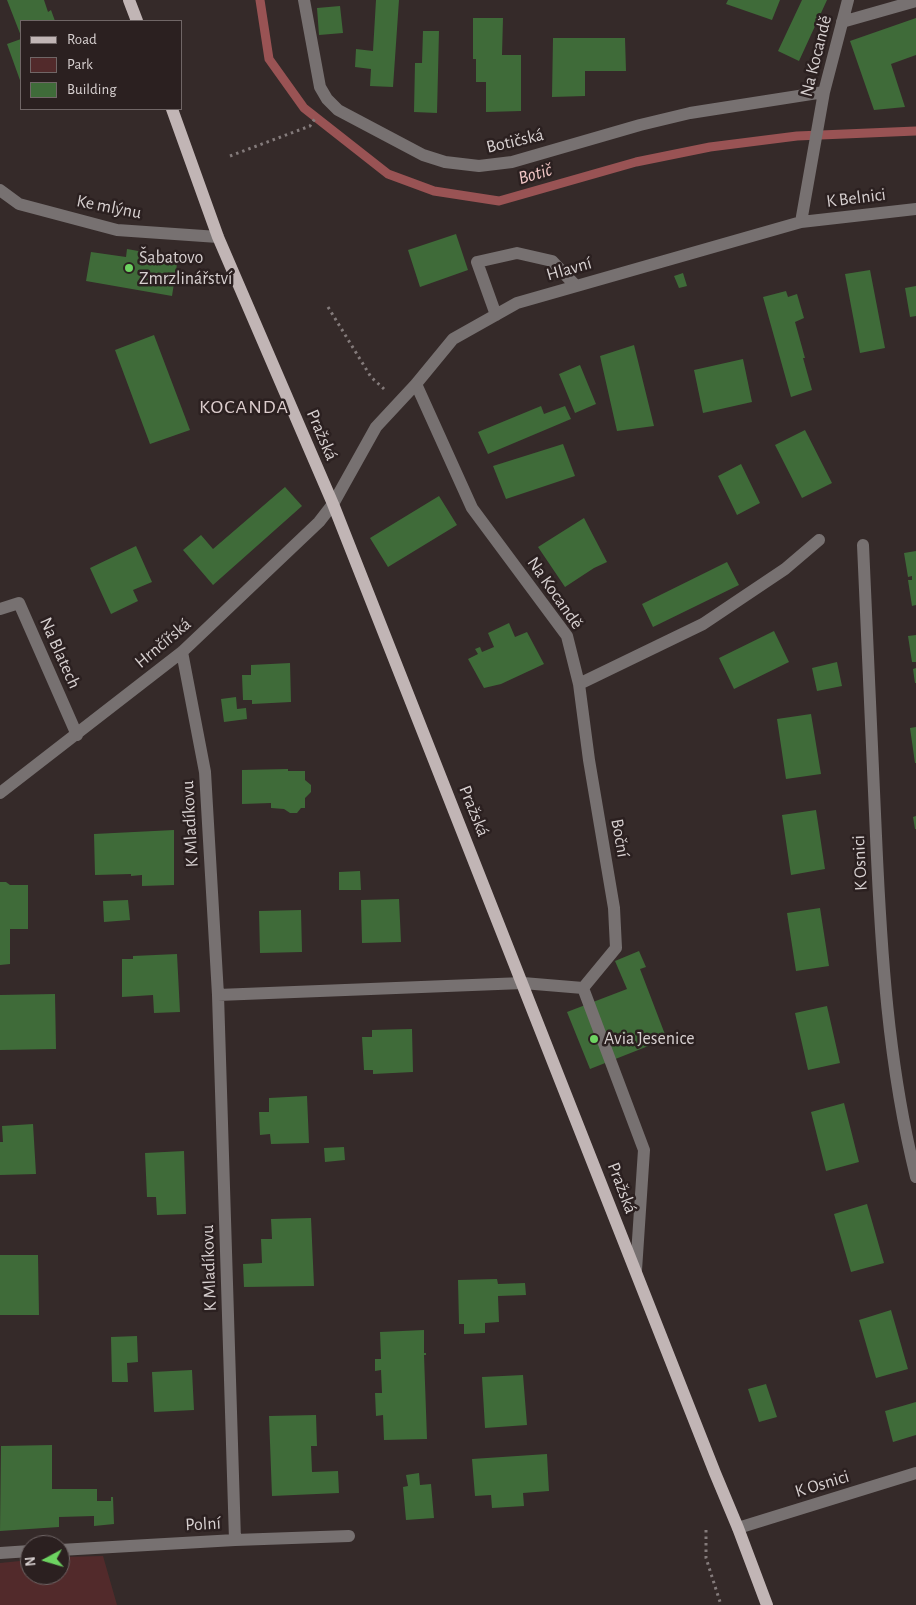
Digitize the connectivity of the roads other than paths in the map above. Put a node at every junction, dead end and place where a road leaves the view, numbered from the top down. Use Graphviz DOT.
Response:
graph roads {
  1 [pos="129,0"];
  2 [pos="304,0"];
  3 [pos="848,0"];
  4 [pos="916,1"];
  5 [pos="137,20"];
  6 [pos="842,22"];
  7 [pos="824,92"];
  8 [pos="172,110"];
  9 [pos="0,190"];
  10 [pos="916,209"];
  11 [pos="801,222"];
  12 [pos="218,237"];
  13 [pos="576,286"];
  14 [pos="496,315"];
  15 [pos="416,384"];
  16 [pos="333,504"];
  17 [pos="819,540"];
  18 [pos="863,545"];
  19 [pos="0,609"];
  20 [pos="182,652"];
  21 [pos="579,684"];
  22 [pos="77,735"];
  23 [pos="0,793"];
  24 [pos="523,983"];
  25 [pos="583,988"];
  26 [pos="218,995"];
  27 [pos="916,1176"];
  28 [pos="636,1270"];
  29 [pos="916,1473"];
  30 [pos="738,1528"];
  31 [pos="349,1536"];
  32 [pos="235,1540"];
  33 [pos="70,1549"];
  34 [pos="20,1552"];
  35 [pos="0,1553"];
  36 [pos="766,1605"];
  1 -- 5 [label="main road"];
  2 -- 7 [label="street, Botičská"];
  3 -- 6 [label="street, Na Kocandě"];
  4 -- 6 [label="street"];
  6 -- 7 [label="street, Na Kocandě"];
  7 -- 11 [label="street, Na Kocandě"];
  8 -- 12 [label="main road, Pražská"];
  9 -- 12 [label="street, Ke mlýnu"];
  10 -- 11 [label="street, K Belnici"];
  11 -- 13 [label="street, Hlavní"];
  12 -- 16 [label="main road, Pražská"];
  13 -- 14 [label="street, Hlavní"];
  13 -- 14 [label="street"];
  14 -- 15 [label="street, Hlavní"];
  15 -- 16 [label="street, Hlavní"];
  15 -- 21 [label="street, Na Kocandě"];
  16 -- 20 [label="street, Hrnčířská"];
  16 -- 24 [label="main road, Pražská"];
  17 -- 21 [label="street"];
  18 -- 27 [label="street, K Osnici"];
  19 -- 22 [label="street, Na Blatech"];
  20 -- 22 [label="street, Hrnčířská"];
  20 -- 26 [label="street, K Mladíkovu"];
  21 -- 25 [label="street, Boční"];
  22 -- 23 [label="street, Hrnčířská"];
  24 -- 25 [label="street"];
  24 -- 26 [label="street"];
  24 -- 28 [label="main road, Pražská"];
  25 -- 28 [label="street"];
  26 -- 32 [label="street, K Mladíkovu"];
  28 -- 30 [label="main road, Pražská"];
  29 -- 30 [label="street, K Osnici"];
  30 -- 36 [label="main road, Pražská"];
  31 -- 32 [label="street, Polní"];
  32 -- 33 [label="street, Polní"];
  34 -- 35 [label="street"];
}
